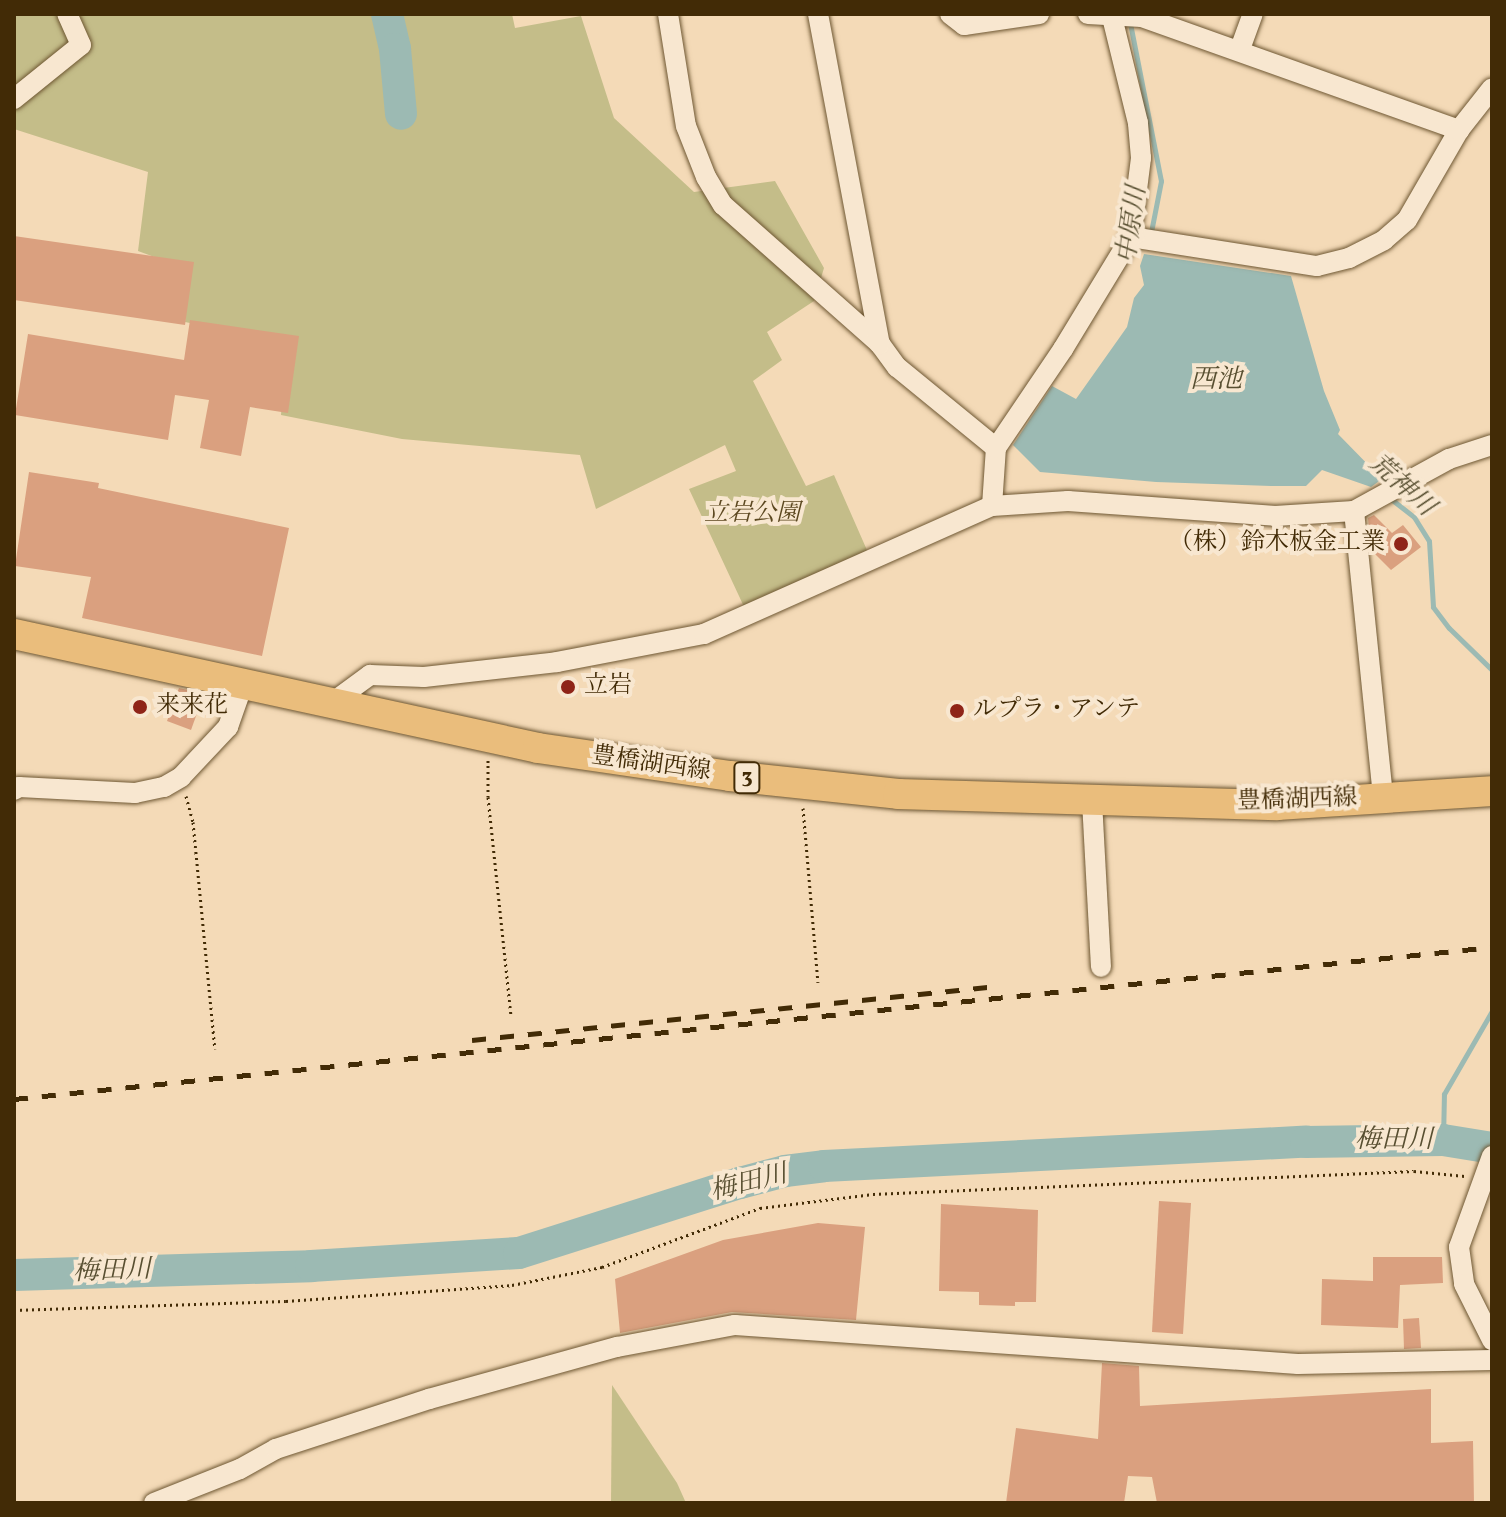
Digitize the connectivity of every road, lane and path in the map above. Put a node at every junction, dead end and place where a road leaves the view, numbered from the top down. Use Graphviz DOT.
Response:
graph roads {
  1 [pos="67,14"];
  2 [pos="668,14"];
  3 [pos="818,14"];
  4 [pos="950,14"];
  5 [pos="1039,14"];
  6 [pos="1088,14"];
  7 [pos="1253,14"];
  8 [pos="1124,18"];
  9 [pos="1240,49"];
  10 [pos="1492,88"];
  11 [pos="14,99"];
  12 [pos="1459,130"];
  13 [pos="1142,239"];
  14 [pos="880,344"];
  15 [pos="1492,445"];
  16 [pos="996,448"];
  17 [pos="992,506"];
  18 [pos="1354,511"];
  19 [pos="14,634"];
  20 [pos="242,687"];
  21 [pos="329,705"];
  22 [pos="487,737"];
  23 [pos="181,777"];
  24 [pos="802,784"];
  25 [pos="14,790"];
  26 [pos="1492,791"];
  27 [pos="1383,798"];
  28 [pos="1092,801"];
  29 [pos="1101,967"];
  30 [pos="818,982"];
  31 [pos="511,1015"];
  32 [pos="215,1049"];
  33 [pos="1492,1156"];
  34 [pos="1485,1177"];
  35 [pos="14,1310"];
  36 [pos="1492,1340"];
  37 [pos="1492,1360"];
  38 [pos="154,1503"];
  1 -- 11 [label="street"];
  2 -- 14 [label="street"];
  3 -- 14 [label="street"];
  4 -- 5 [label="street"];
  6 -- 8 [label="street"];
  7 -- 9 [label="street"];
  8 -- 9 [label="street"];
  8 -- 13 [label="street"];
  9 -- 12 [label="street"];
  10 -- 12 [label="street"];
  12 -- 13 [label="street"];
  13 -- 16 [label="street"];
  14 -- 16 [label="street"];
  15 -- 18 [label="street"];
  16 -- 17 [label="street"];
  17 -- 18 [label="street"];
  17 -- 21 [label="street"];
  18 -- 27 [label="street"];
  19 -- 20 [label="main road, 豊橋湖西線 / 3"];
  20 -- 21 [label="main road, 豊橋湖西線 / 3"];
  20 -- 23 [label="street"];
  21 -- 22 [label="main road, 豊橋湖西線 / 3"];
  22 -- 24 [label="main road, 豊橋湖西線 / 3"];
  22 -- 31 [label="path"];
  23 -- 25 [label="street"];
  23 -- 32 [label="path"];
  24 -- 28 [label="main road, 豊橋湖西線 / 3"];
  24 -- 30 [label="path"];
  26 -- 27 [label="main road, 豊橋湖西線 / 3"];
  27 -- 28 [label="main road, 豊橋湖西線 / 3"];
  28 -- 29 [label="street"];
  33 -- 34 [label="street"];
  34 -- 35 [label="path"];
  34 -- 36 [label="street"];
  37 -- 38 [label="street"];
}
